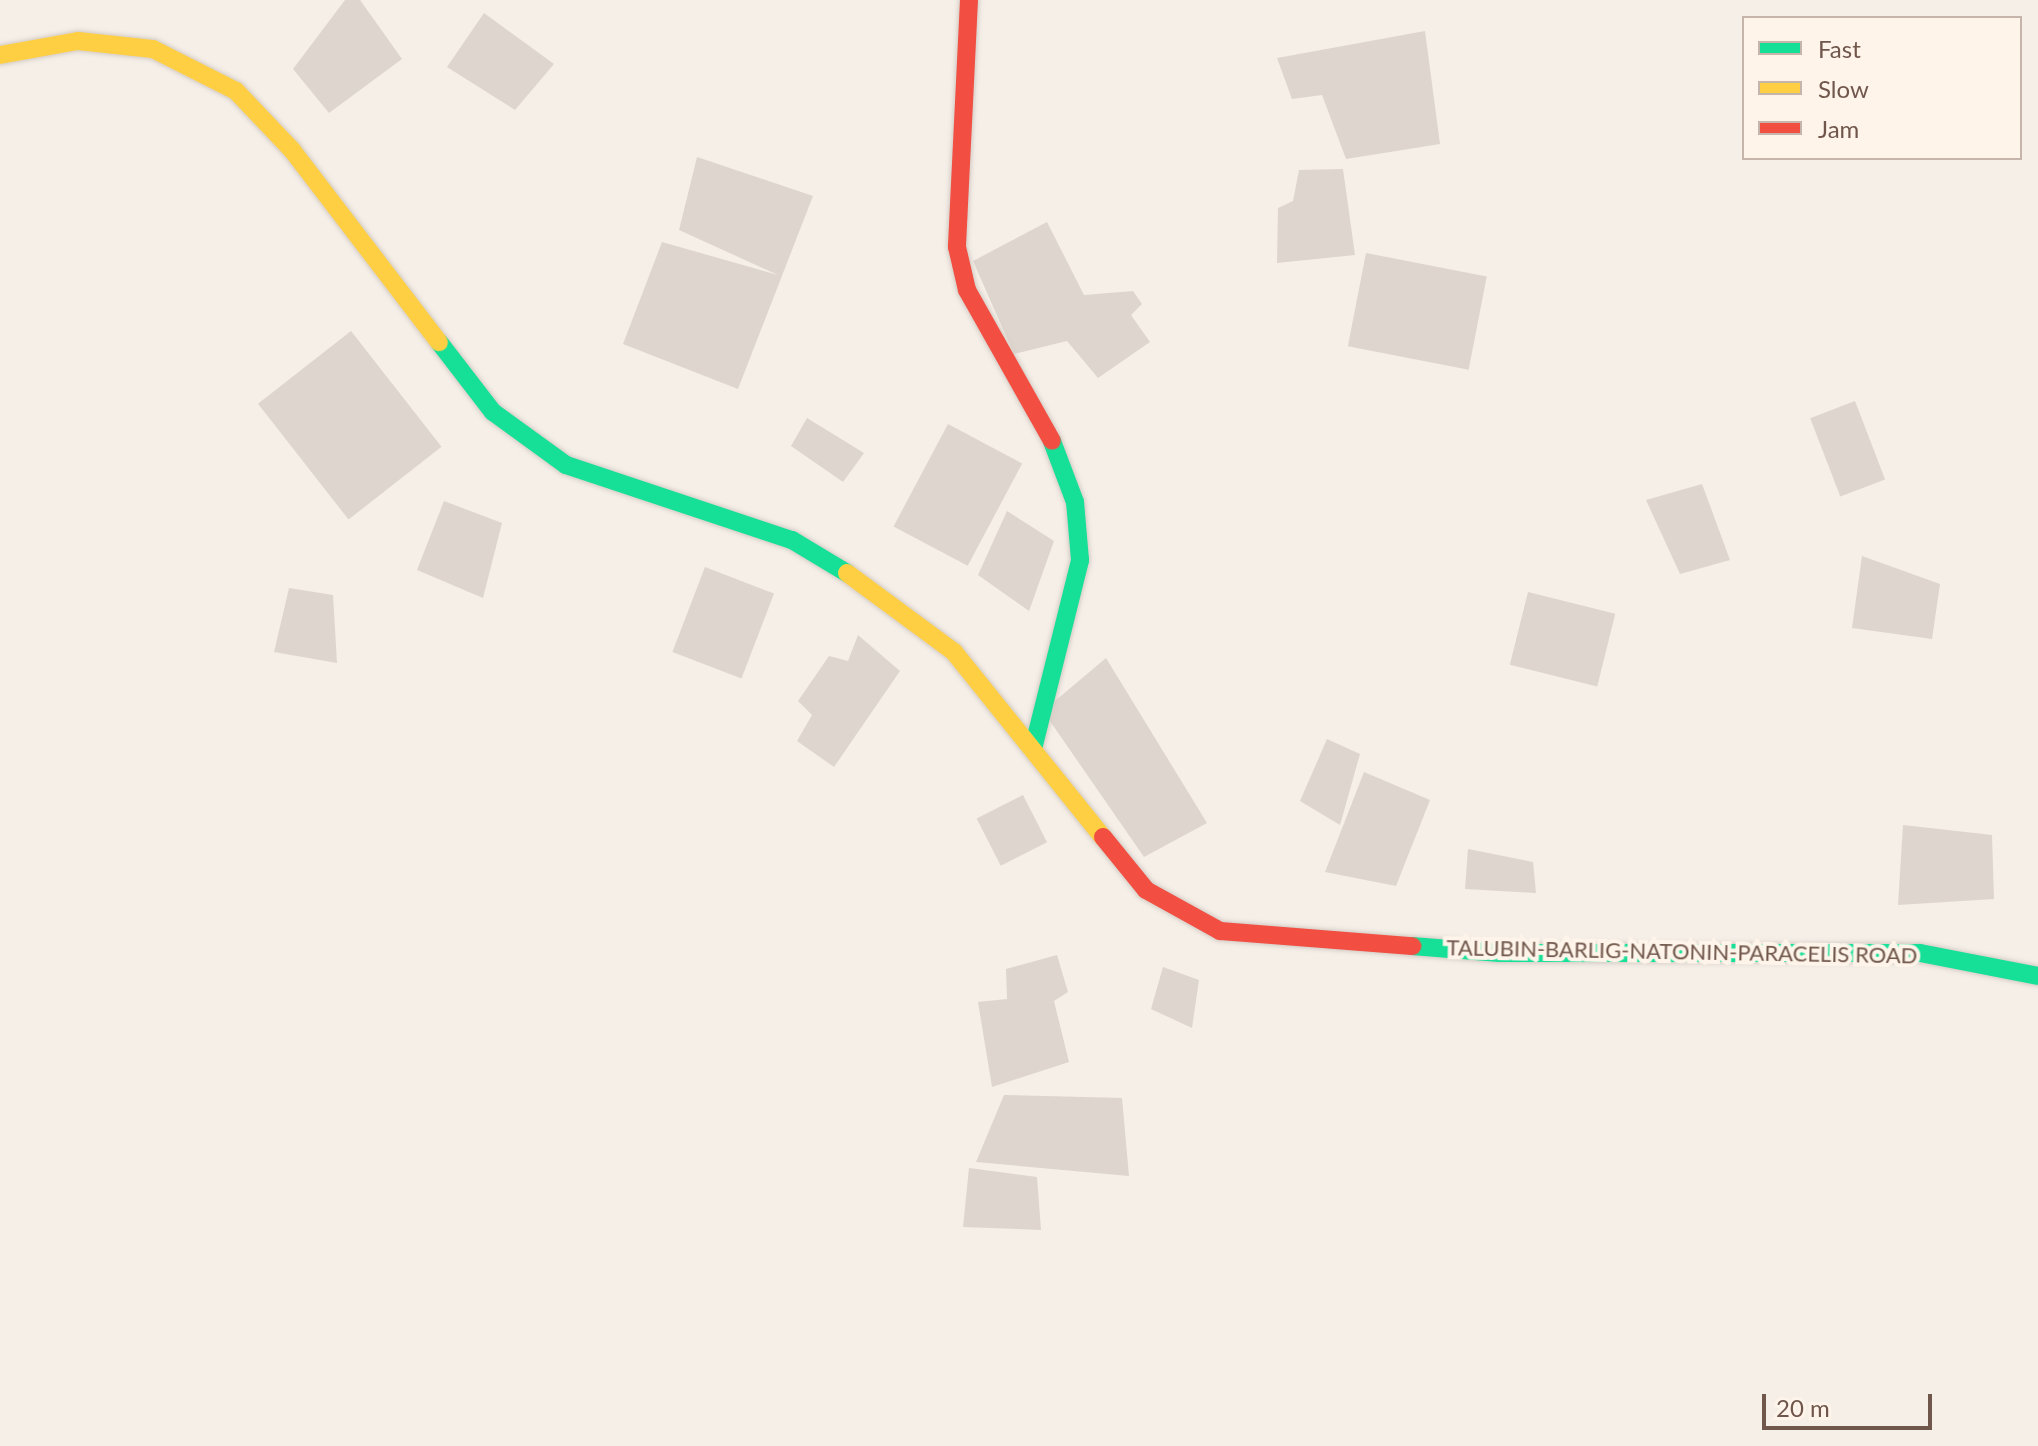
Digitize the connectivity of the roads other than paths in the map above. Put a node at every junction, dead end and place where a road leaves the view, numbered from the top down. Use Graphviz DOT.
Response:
graph roads {
  1 [pos="969,0"];
  2 [pos="0,55"];
  3 [pos="1034,745"];
  4 [pos="2038,976"];
  1 -- 3 [label="main road"];
  2 -- 3 [label="main road, TALUBIN-BARLIG-NATONIN-PARACELIS ROAD"];
  3 -- 4 [label="main road, TALUBIN-BARLIG-NATONIN-PARACELIS ROAD"];
}
